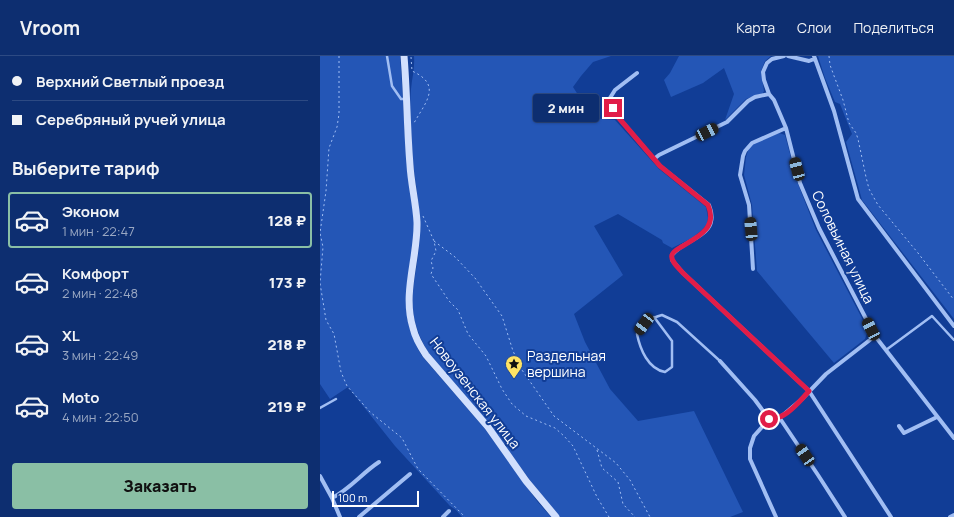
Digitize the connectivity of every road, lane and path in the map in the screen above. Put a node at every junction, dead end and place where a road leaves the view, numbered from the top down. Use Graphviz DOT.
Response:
graph roads {
  1 [pos="339,56"];
  2 [pos="387,56"];
  3 [pos="404,56"];
  4 [pos="411,56"];
  5 [pos="784,56"];
  6 [pos="788,56"];
  7 [pos="829,56"];
  8 [pos="814,58"];
  9 [pos="637,73"];
  10 [pos="769,94"];
  11 [pos="406,100"];
  12 [pos="414,125"];
  13 [pos="786,128"];
  14 [pos="654,159"];
  15 [pos="421,212"];
  16 [pos="434,241"];
  17 [pos="752,269"];
  18 [pos="954,300"];
  19 [pos="654,317"];
  20 [pos="954,326"];
  21 [pos="875,336"];
  22 [pos="954,340"];
  23 [pos="886,351"];
  24 [pos="720,361"];
  25 [pos="809,391"];
  26 [pos="336,399"];
  27 [pos="320,408"];
  28 [pos="779,417"];
  29 [pos="937,417"];
  30 [pos="769,419"];
  31 [pos="899,426"];
  32 [pos="954,438"];
  33 [pos="597,450"];
  34 [pos="379,462"];
  35 [pos="410,474"];
  36 [pos="320,476"];
  37 [pos="332,498"];
  38 [pos="449,511"];
  39 [pos="954,515"];
  40 [pos="340,517"];
  41 [pos="359,517"];
  42 [pos="443,517"];
  43 [pos="465,517"];
  44 [pos="556,517"];
  45 [pos="610,517"];
  46 [pos="635,517"];
  47 [pos="650,517"];
  48 [pos="776,517"];
  49 [pos="845,517"];
  50 [pos="891,517"];
  51 [pos="950,517"];
  1 -- 43 [label="path"];
  2 -- 11 [label="lane"];
  3 -- 11 [label="main road, Новоузенская улица"];
  4 -- 12 [label="path"];
  5 -- 10 [label="street, Соловьиная улица"];
  6 -- 8 [label="street"];
  7 -- 18 [label="path"];
  8 -- 20 [label="street"];
  9 -- 14 [label="street"];
  10 -- 13 [label="street, Соловьиная улица"];
  10 -- 14 [label="street"];
  11 -- 44 [label="main road, Новоузенская улица"];
  13 -- 17 [label="street"];
  13 -- 21 [label="street, Соловьиная улица"];
  14 -- 25 [label="street"];
  15 -- 16 [label="path"];
  16 -- 33 [label="path"];
  16 -- 45 [label="path"];
  19 -- 19 [label="lane"];
  19 -- 24 [label="lane"];
  21 -- 23 [label="street, Соловьиная улица"];
  21 -- 25 [label="street"];
  22 -- 23 [label="lane"];
  23 -- 29 [label="street, Соловьиная улица"];
  24 -- 30 [label="street"];
  25 -- 28 [label="street"];
  25 -- 50 [label="street"];
  26 -- 27 [label="lane"];
  28 -- 30 [label="street"];
  28 -- 49 [label="street"];
  29 -- 31 [label="street"];
  29 -- 32 [label="street, Соловьиная улица"];
  30 -- 48 [label="street"];
  33 -- 46 [label="path"];
  33 -- 47 [label="path"];
  34 -- 37 [label="street"];
  35 -- 41 [label="street"];
  36 -- 37 [label="street"];
  37 -- 40 [label="street"];
  38 -- 42 [label="street"];
  39 -- 51 [label="street"];
}
